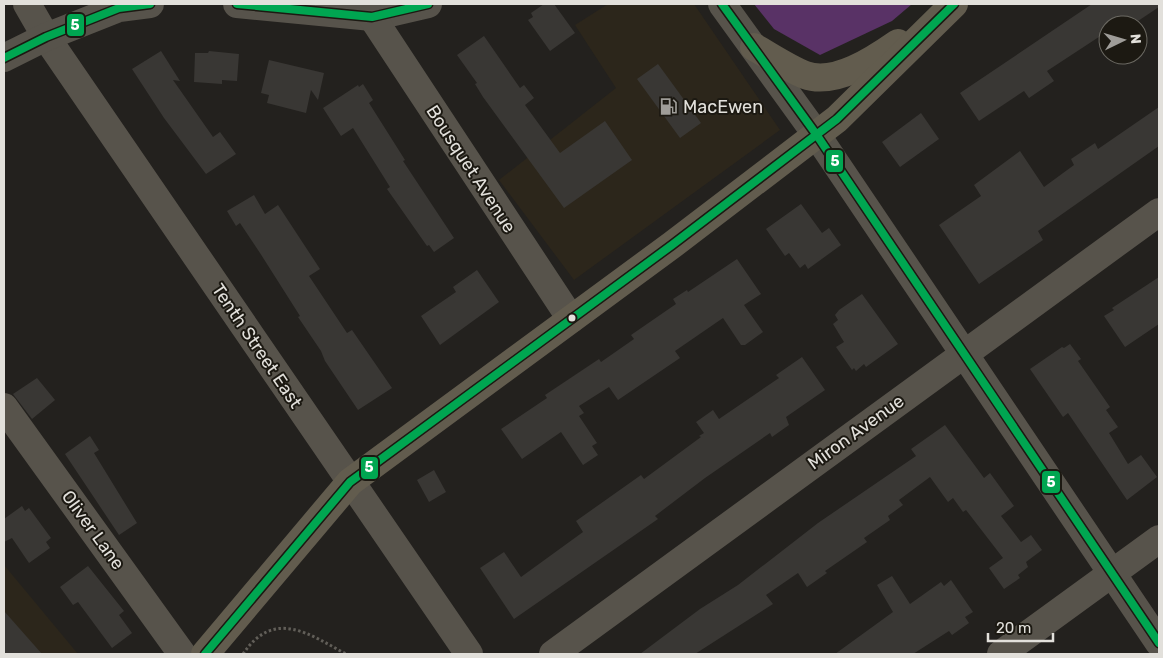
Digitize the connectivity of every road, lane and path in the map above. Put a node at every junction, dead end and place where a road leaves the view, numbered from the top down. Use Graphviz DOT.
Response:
graph roads {
  1 [pos="27,4"];
  2 [pos="150,4"];
  3 [pos="237,4"];
  4 [pos="428,4"];
  5 [pos="722,4"];
  6 [pos="953,4"];
  7 [pos="372,18"];
  8 [pos="46,37"];
  9 [pos="754,46"];
  10 [pos="4,58"];
  11 [pos="816,134"];
  12 [pos="1159,212"];
  13 [pos="571,319"];
  14 [pos="964,353"];
  15 [pos="4,406"];
  16 [pos="350,482"];
  17 [pos="1159,539"];
  18 [pos="1113,573"];
  19 [pos="1159,643"];
  20 [pos="182,654"];
  21 [pos="205,654"];
  22 [pos="243,654"];
  23 [pos="346,654"];
  24 [pos="469,654"];
  25 [pos="553,654"];
  26 [pos="1001,654"];
  1 -- 8 [label="street, Tenth Street East"];
  2 -- 8 [label="street"];
  3 -- 7 [label="street"];
  4 -- 7 [label="street"];
  5 -- 9 [label="street"];
  6 -- 9 [label="main road"];
  6 -- 11 [label="main road"];
  7 -- 13 [label="street, Bousquet Avenue"];
  8 -- 10 [label="street"];
  8 -- 16 [label="street, Tenth Street East"];
  9 -- 11 [label="street"];
  11 -- 13 [label="main road"];
  11 -- 14 [label="street"];
  12 -- 14 [label="street, Miron Avenue"];
  13 -- 16 [label="main road"];
  14 -- 18 [label="street"];
  14 -- 25 [label="street, Miron Avenue"];
  15 -- 20 [label="street, Oliver Lane"];
  16 -- 21 [label="main road"];
  16 -- 24 [label="street, Tenth Street East"];
  17 -- 18 [label="street"];
  18 -- 19 [label="street"];
  18 -- 26 [label="street"];
  22 -- 23 [label="path"];
}
